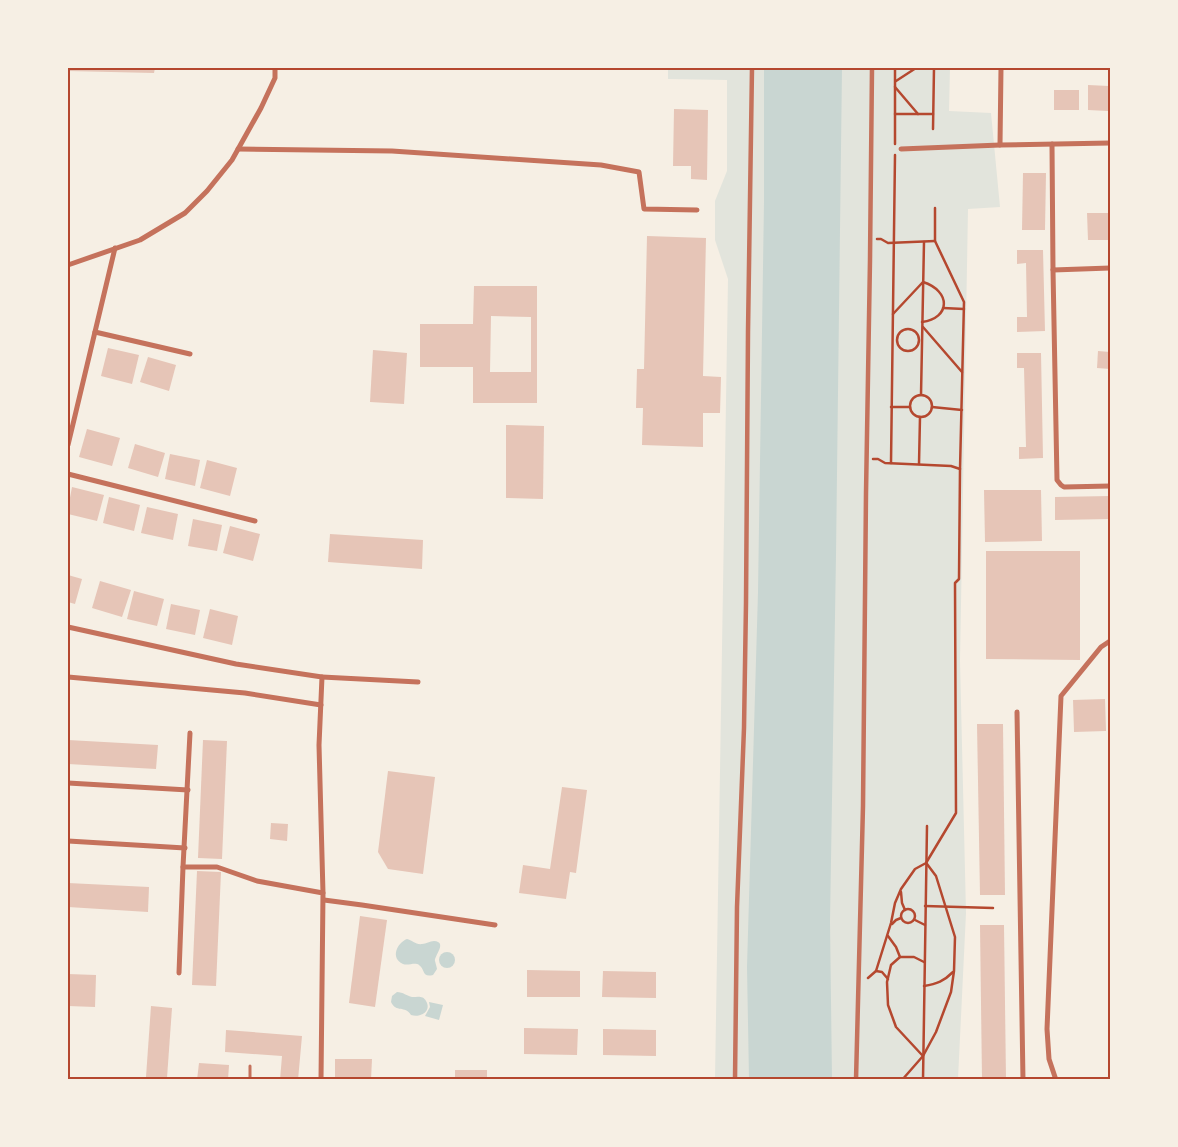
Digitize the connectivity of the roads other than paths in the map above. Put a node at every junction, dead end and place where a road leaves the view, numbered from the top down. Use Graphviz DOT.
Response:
graph roads {
  1 [pos="275,68"];
  2 [pos="752,68"];
  3 [pos="872,68"];
  4 [pos="1001,68"];
  5 [pos="1110,143"];
  6 [pos="1052,144"];
  7 [pos="1000,145"];
  8 [pos="238,149"];
  9 [pos="901,149"];
  10 [pos="697,210"];
  11 [pos="115,248"];
  12 [pos="68,265"];
  13 [pos="1110,268"];
  14 [pos="1053,270"];
  15 [pos="95,332"];
  16 [pos="190,354"];
  17 [pos="68,445"];
  18 [pos="68,474"];
  19 [pos="1110,486"];
  20 [pos="255,520"];
  21 [pos="68,627"];
  22 [pos="1110,641"];
  23 [pos="68,677"];
  24 [pos="322,677"];
  25 [pos="418,682"];
  26 [pos="320,705"];
  27 [pos="1017,712"];
  28 [pos="190,733"];
  29 [pos="68,783"];
  30 [pos="188,790"];
  31 [pos="68,841"];
  32 [pos="185,848"];
  33 [pos="183,866"];
  34 [pos="323,893"];
  35 [pos="324,900"];
  36 [pos="495,925"];
  37 [pos="179,973"];
  38 [pos="250,1066"];
  39 [pos="250,1080"];
  40 [pos="321,1080"];
  41 [pos="735,1080"];
  42 [pos="856,1080"];
  43 [pos="1023,1080"];
  44 [pos="1056,1080"];
  1 -- 8 [label="street"];
  2 -- 41 [label="street"];
  3 -- 42 [label="street"];
  4 -- 7 [label="street"];
  5 -- 6 [label="street"];
  6 -- 7 [label="street"];
  6 -- 14 [label="street"];
  7 -- 9 [label="street"];
  8 -- 10 [label="street"];
  8 -- 11 [label="street"];
  11 -- 12 [label="street"];
  11 -- 15 [label="street"];
  13 -- 14 [label="street"];
  14 -- 19 [label="street"];
  15 -- 16 [label="street"];
  15 -- 17 [label="street"];
  18 -- 20 [label="street"];
  21 -- 24 [label="street"];
  22 -- 44 [label="street"];
  23 -- 26 [label="street"];
  24 -- 25 [label="street"];
  24 -- 26 [label="street"];
  26 -- 34 [label="street"];
  27 -- 43 [label="street"];
  28 -- 30 [label="street"];
  29 -- 30 [label="street"];
  30 -- 32 [label="street"];
  31 -- 32 [label="street"];
  32 -- 33 [label="street"];
  33 -- 34 [label="street"];
  33 -- 37 [label="street"];
  34 -- 35 [label="street"];
  35 -- 36 [label="street"];
  35 -- 40 [label="street"];
  38 -- 39 [label="lane"];
}
